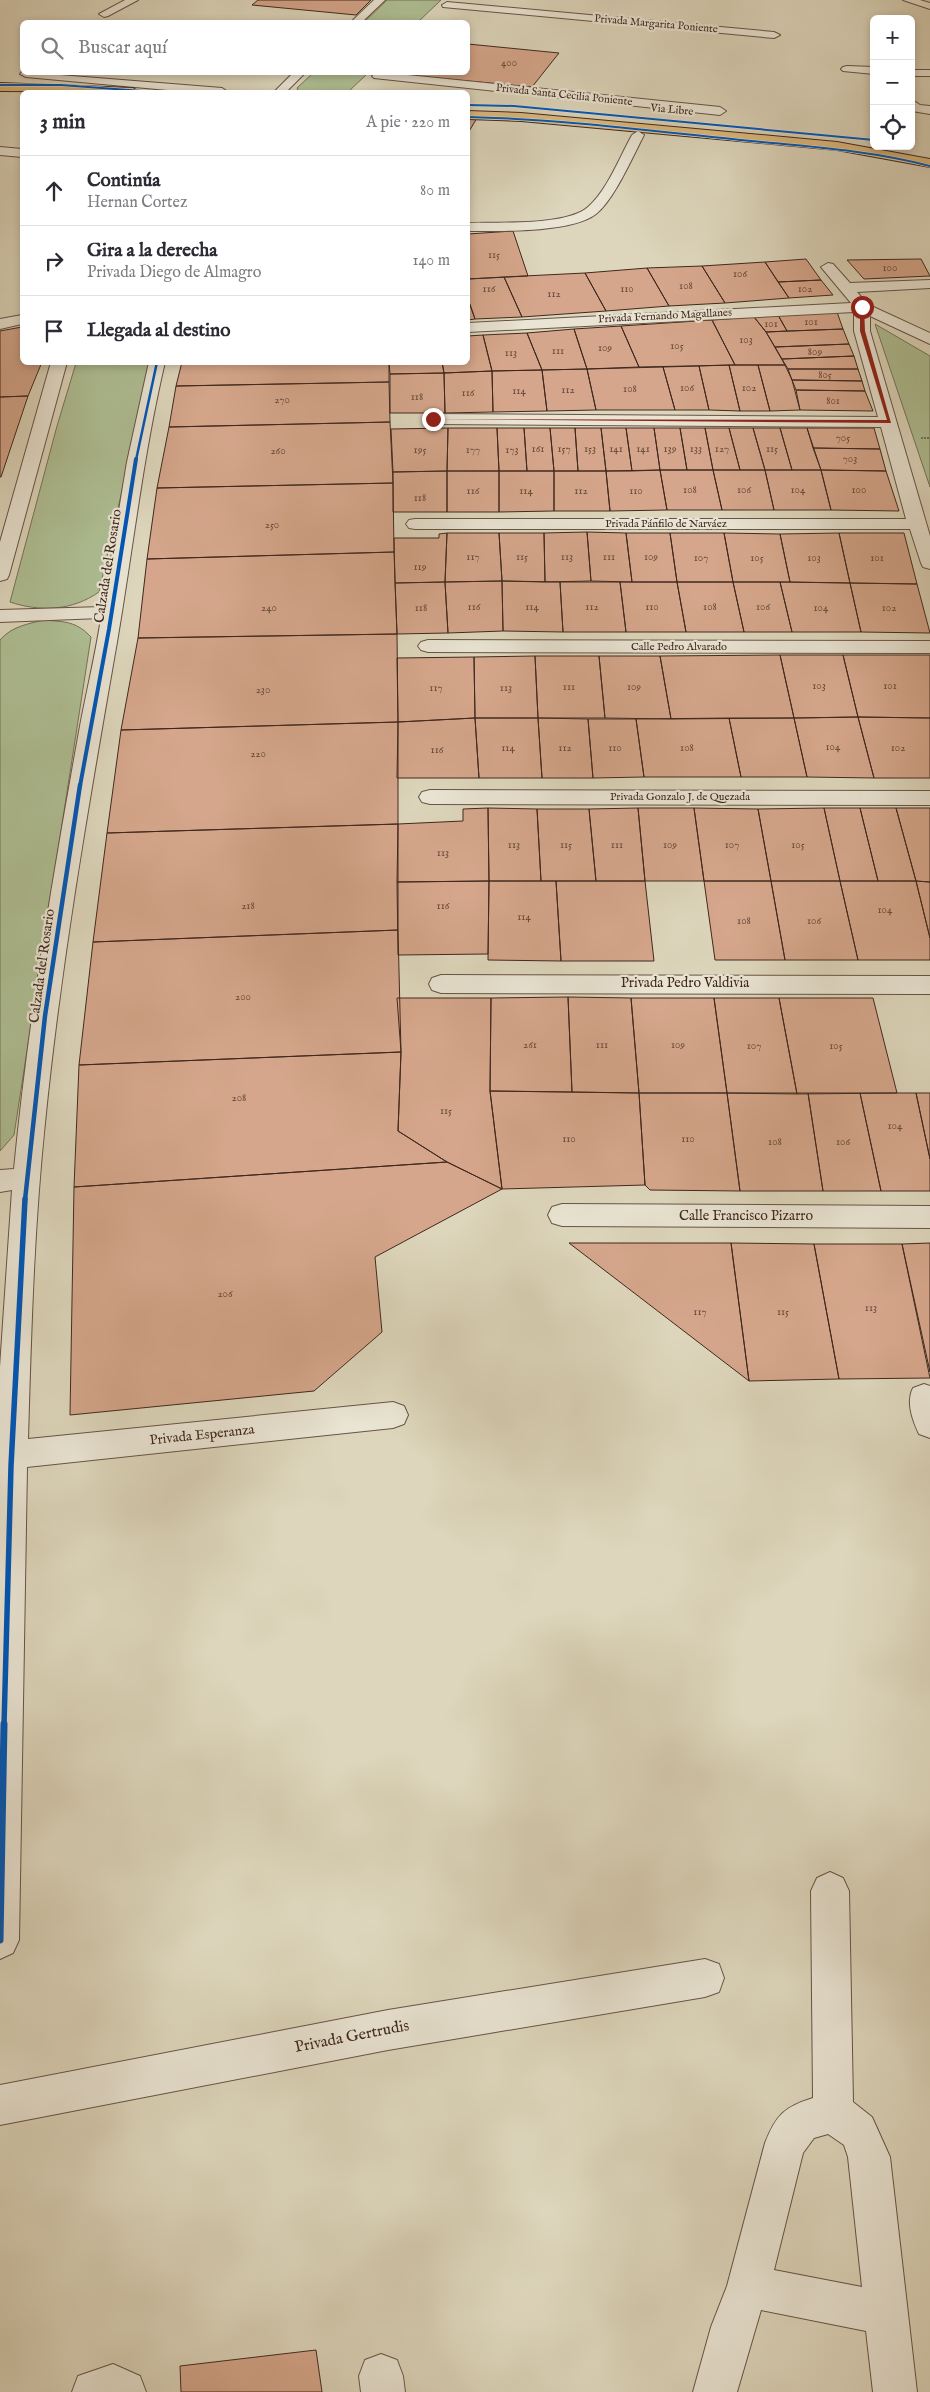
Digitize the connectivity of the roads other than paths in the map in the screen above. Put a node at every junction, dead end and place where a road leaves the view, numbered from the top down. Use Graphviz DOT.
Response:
graph roads {
  1 [pos="133,0"];
  2 [pos="380,0"];
  3 [pos="908,0"];
  4 [pos="447,5"];
  5 [pos="930,6"];
  6 [pos="104,14"];
  7 [pos="358,20"];
  8 [pos="774,35"];
  9 [pos="847,69"];
  10 [pos="870,71"];
  11 [pos="915,72"];
  12 [pos="930,73"];
  13 [pos="37,75"];
  14 [pos="298,75"];
  15 [pos="379,75"];
  16 [pos="389,75"];
  17 [pos="0,87"];
  18 [pos="367,87"];
  19 [pos="80,90"];
  20 [pos="200,90"];
  21 [pos="282,90"];
  22 [pos="0,92"];
  23 [pos="20,92"];
  24 [pos="913,105"];
  25 [pos="470,108"];
  26 [pos="930,110"];
  27 [pos="720,111"];
  28 [pos="470,115"];
  29 [pos="638,135"];
  30 [pos="870,143"];
  31 [pos="915,150"];
  32 [pos="0,152"];
  33 [pos="20,153"];
  34 [pos="930,153"];
  35 [pos="930,162"];
  36 [pos="470,227"];
  37 [pos="828,267"];
  38 [pos="930,284"];
  39 [pos="846,288"];
  40 [pos="862,307"];
  41 [pos="20,320"];
  42 [pos="0,324"];
  43 [pos="470,328"];
  44 [pos="928,337"];
  45 [pos="57,365"];
  46 [pos="156,365"];
  47 [pos="433,419"];
  48 [pos="890,422"];
  49 [pos="415,524"];
  50 [pos="917,524"];
  51 [pos="930,563"];
  52 [pos="0,575"];
  53 [pos="111,612"];
  54 [pos="0,616"];
  55 [pos="428,646"];
  56 [pos="930,647"];
  57 [pos="430,797"];
  58 [pos="930,798"];
  59 [pos="441,984"];
  60 [pos="930,985"];
  61 [pos="27,1178"];
  62 [pos="0,1181"];
  63 [pos="562,1215"];
  64 [pos="930,1217"];
  65 [pos="393,1415"];
  66 [pos="11,1455"];
  67 [pos="830,1891"];
  68 [pos="0,1940"];
  69 [pos="706,1978"];
  70 [pos="0,2105"];
  71 [pos="833,2112"];
  72 [pos="748,2286"];
  73 [pos="886,2313"];
  74 [pos="94,2392"];
  75 [pos="124,2392"];
  76 [pos="715,2392"];
  77 [pos="895,2392"];
  1 -- 6 [label="street"];
  2 -- 7 [label="street"];
  3 -- 5 [label="street"];
  4 -- 8 [label="street, Privada Margarita Poniente"];
  9 -- 10 [label="street"];
  11 -- 12 [label="street"];
  13 -- 20 [label="street"];
  14 -- 21 [label="street"];
  15 -- 18 [label="street"];
  16 -- 27 [label="street, Privada Santa Cecilia Poniente"];
  17 -- 19 [label="main road"];
  22 -- 23 [label="main road"];
  24 -- 26 [label="street"];
  25 -- 30 [label="main road"];
  28 -- 35 [label="main road"];
  29 -- 36 [label="street"];
  31 -- 34 [label="main road"];
  32 -- 33 [label="street"];
  37 -- 39 [label="street"];
  38 -- 39 [label="street"];
  39 -- 40 [label="street"];
  40 -- 43 [label="street, Privada Fernando Magallanes"];
  40 -- 44 [label="street"];
  40 -- 48 [label="street"];
  41 -- 42 [label="street"];
  45 -- 52 [label="street"];
  46 -- 53 [label="street, Calzada del Rosario"];
  47 -- 48 [label="street"];
  48 -- 50 [label="street"];
  49 -- 50 [label="street, Privada Pánfilo de Narváez"];
  50 -- 51 [label="street"];
  53 -- 54 [label="street"];
  53 -- 61 [label="street, Calzada del Rosario"];
  55 -- 56 [label="street, Calle Pedro Alvarado"];
  57 -- 58 [label="street, Privada Gonzalo J. de Quezada"];
  59 -- 60 [label="street, Privada Pedro Valdivia"];
  61 -- 62 [label="street"];
  61 -- 66 [label="street, Calzada del Rosario"];
  63 -- 64 [label="street, Calle Francisco Pizarro"];
  65 -- 66 [label="street, Privada Esperanza"];
  66 -- 68 [label="street, Calzada del Rosario"];
  67 -- 71 [label="street"];
  69 -- 70 [label="street, Privada Gertrudis"];
  71 -- 72 [label="street"];
  71 -- 73 [label="street"];
  72 -- 73 [label="street"];
  72 -- 76 [label="street"];
  73 -- 77 [label="street"];
  74 -- 75 [label="street"];
}
